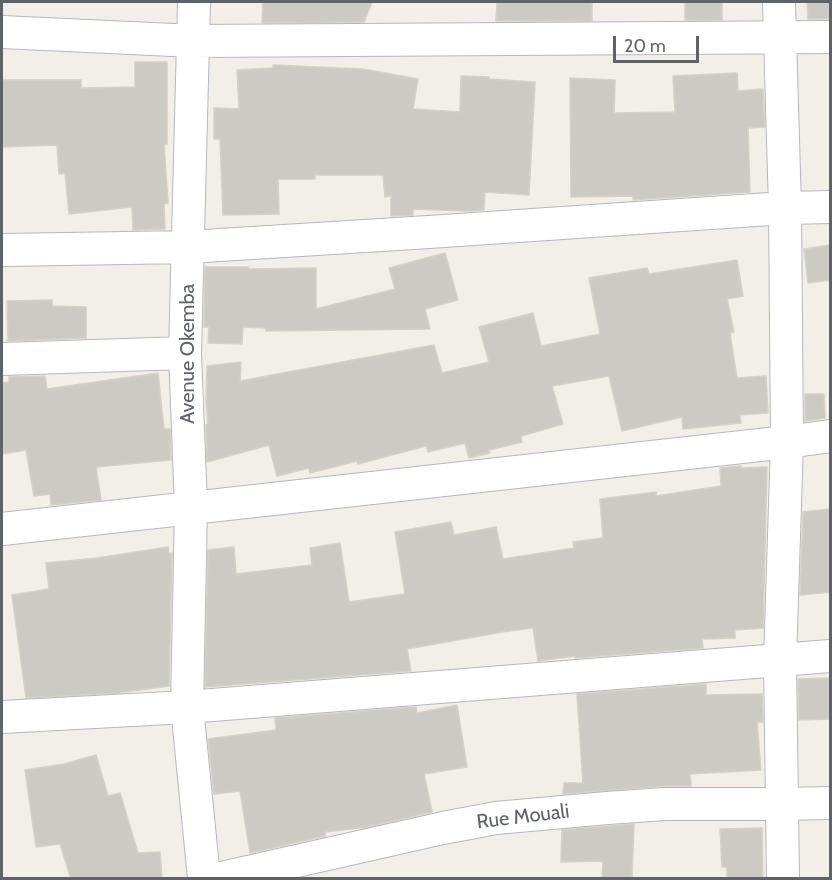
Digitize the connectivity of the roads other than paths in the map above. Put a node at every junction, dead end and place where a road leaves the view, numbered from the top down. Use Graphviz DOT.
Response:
graph roads {
  1 [pos="194,2"];
  2 [pos="779,2"];
  3 [pos="2,32"];
  4 [pos="780,36"];
  5 [pos="831,37"];
  6 [pos="194,41"];
  7 [pos="785,207"];
  8 [pos="831,207"];
  9 [pos="188,247"];
  10 [pos="2,250"];
  11 [pos="185,353"];
  12 [pos="2,359"];
  13 [pos="831,436"];
  14 [pos="787,442"];
  15 [pos="191,507"];
  16 [pos="2,529"];
  17 [pos="831,656"];
  18 [pos="780,661"];
  19 [pos="187,707"];
  20 [pos="2,717"];
  21 [pos="831,802"];
  22 [pos="783,804"];
  23 [pos="204,879"];
  24 [pos="221,879"];
  25 [pos="783,879"];
  1 -- 6 [label="street, Avenue Okemba"];
  2 -- 4 [label="street"];
  3 -- 6 [label="street"];
  4 -- 5 [label="street"];
  4 -- 6 [label="street"];
  4 -- 7 [label="street"];
  6 -- 9 [label="street, Avenue Okemba"];
  7 -- 8 [label="street"];
  7 -- 9 [label="street"];
  7 -- 14 [label="street"];
  9 -- 10 [label="street"];
  9 -- 11 [label="street, Avenue Okemba"];
  11 -- 12 [label="street"];
  11 -- 15 [label="street, Avenue Okemba"];
  13 -- 14 [label="street"];
  14 -- 15 [label="street"];
  14 -- 18 [label="street"];
  15 -- 16 [label="street"];
  15 -- 19 [label="street, Avenue Okemba"];
  17 -- 18 [label="street"];
  18 -- 19 [label="street"];
  18 -- 22 [label="street"];
  19 -- 20 [label="street"];
  19 -- 23 [label="street, Avenue Okemba"];
  21 -- 22 [label="street, Rue Mouali"];
  22 -- 24 [label="street, Rue Mouali"];
  22 -- 25 [label="street"];
}
